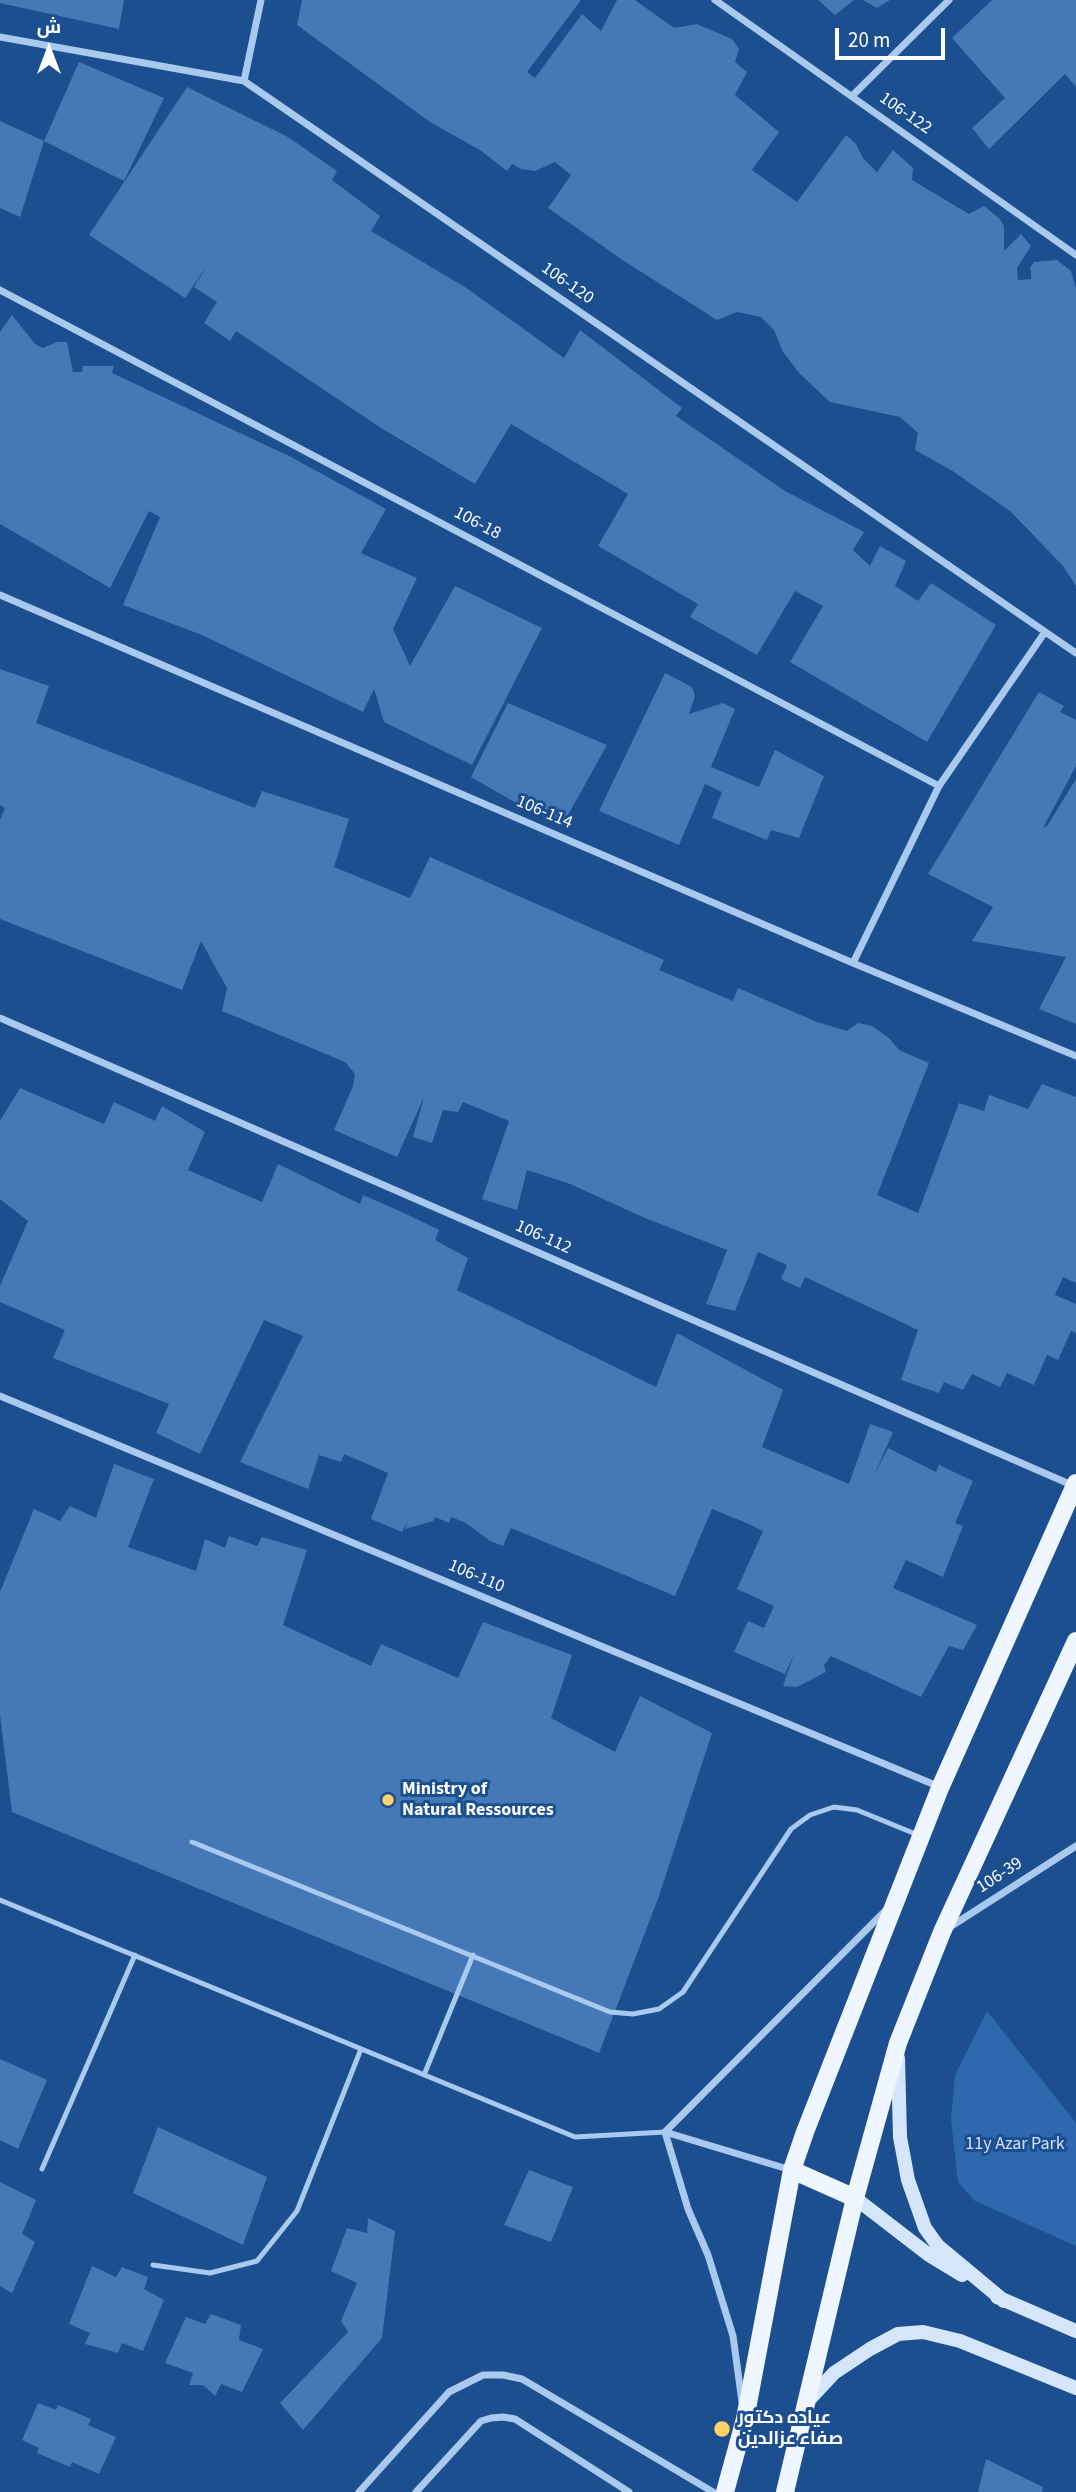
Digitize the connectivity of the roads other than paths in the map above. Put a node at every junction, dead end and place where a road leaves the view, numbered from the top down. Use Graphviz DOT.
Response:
graph roads {
  1 [pos="261,0"];
  2 [pos="715,0"];
  3 [pos="949,0"];
  4 [pos="0,37"];
  5 [pos="244,80"];
  6 [pos="852,96"];
  7 [pos="1076,255"];
  8 [pos="0,290"];
  9 [pos="0,595"];
  10 [pos="1045,632"];
  11 [pos="1076,653"];
  12 [pos="939,786"];
  13 [pos="853,963"];
  14 [pos="0,1018"];
  15 [pos="1076,1056"];
  16 [pos="0,1396"];
  17 [pos="1075,1485"];
  18 [pos="1076,1641"];
  19 [pos="940,1788"];
  20 [pos="921,1837"];
  21 [pos="191,1842"];
  22 [pos="1076,1846"];
  23 [pos="0,1900"];
  24 [pos="895,1901"];
  25 [pos="942,1932"];
  26 [pos="135,1955"];
  27 [pos="473,1955"];
  28 [pos="898,2043"];
  29 [pos="361,2049"];
  30 [pos="424,2075"];
  31 [pos="665,2132"];
  32 [pos="42,2169"];
  33 [pos="792,2171"];
  34 [pos="855,2198"];
  35 [pos="153,2265"];
  36 [pos="1004,2301"];
  37 [pos="1076,2331"];
  38 [pos="1076,2388"];
  39 [pos="804,2406"];
  40 [pos="745,2419"];
  41 [pos="359,2492"];
  42 [pos="416,2492"];
  43 [pos="629,2492"];
  44 [pos="713,2492"];
  45 [pos="725,2492"];
  46 [pos="785,2492"];
  1 -- 5 [label="street"];
  2 -- 6 [label="street, 106-122"];
  3 -- 6 [label="street"];
  4 -- 5 [label="street, 106-120"];
  5 -- 10 [label="street, 106-120"];
  6 -- 7 [label="street, 106-122"];
  8 -- 12 [label="street, 106-18"];
  9 -- 13 [label="street, 106-114"];
  10 -- 11 [label="street, 106-120"];
  10 -- 12 [label="street"];
  12 -- 13 [label="street"];
  13 -- 15 [label="street, 106-114"];
  14 -- 17 [label="street, 106-112"];
  16 -- 19 [label="street, 106-110"];
  17 -- 19 [label="main road"];
  18 -- 25 [label="main road"];
  19 -- 20 [label="main road"];
  20 -- 24 [label="main road"];
  20 -- 27 [label="lane"];
  21 -- 27 [label="lane"];
  22 -- 25 [label="street, 106-39"];
  23 -- 26 [label="lane"];
  24 -- 31 [label="street"];
  24 -- 33 [label="main road"];
  25 -- 28 [label="main road"];
  26 -- 29 [label="lane"];
  26 -- 32 [label="lane"];
  27 -- 30 [label="lane"];
  28 -- 34 [label="main road"];
  28 -- 36 [label="main road"];
  29 -- 30 [label="lane"];
  29 -- 35 [label="lane"];
  30 -- 31 [label="lane"];
  31 -- 33 [label="street"];
  31 -- 40 [label="street"];
  33 -- 34 [label="main road"];
  33 -- 40 [label="main road"];
  34 -- 36 [label="main road"];
  34 -- 39 [label="main road"];
  36 -- 37 [label="main road"];
  38 -- 39 [label="main road"];
  39 -- 46 [label="main road"];
  40 -- 45 [label="main road"];
  41 -- 44 [label="street"];
  42 -- 43 [label="street"];
}
